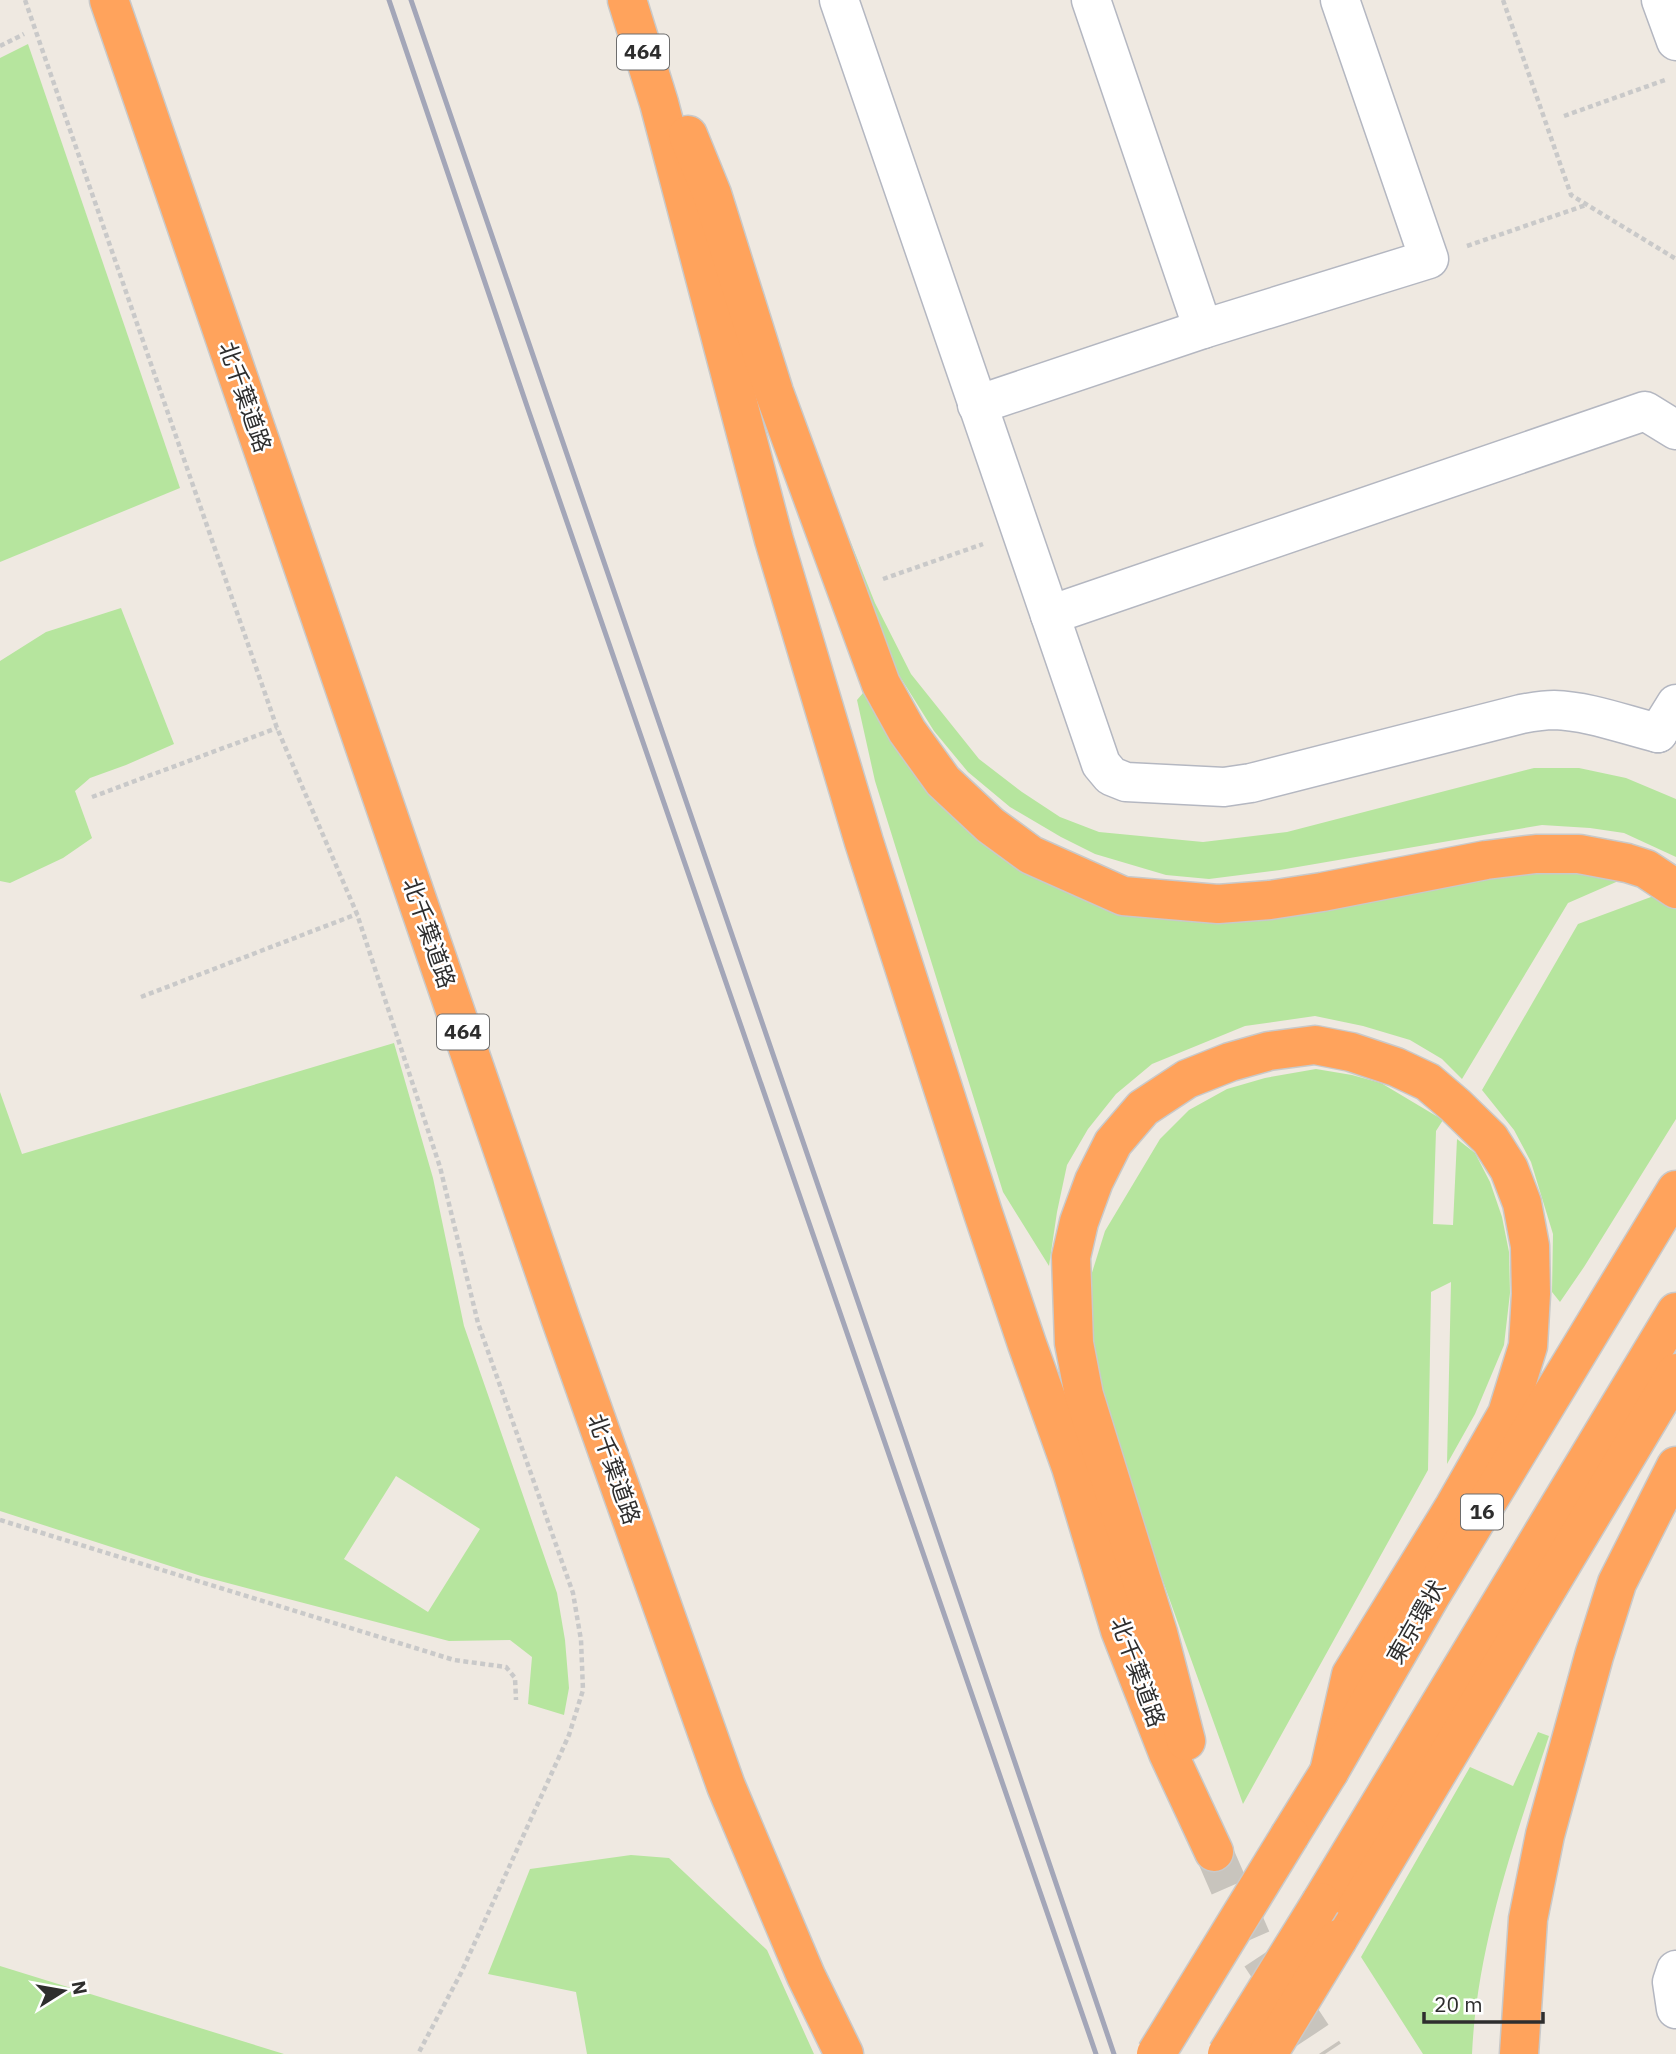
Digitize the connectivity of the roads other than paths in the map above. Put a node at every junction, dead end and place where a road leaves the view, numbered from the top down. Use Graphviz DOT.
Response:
graph roads {
  1 [pos="109,0"];
  2 [pos="627,0"];
  3 [pos="634,0"];
  4 [pos="839,0"];
  5 [pos="1091,0"];
  6 [pos="1340,0"];
  7 [pos="1661,0"];
  8 [pos="1676,41"];
  9 [pos="1203,329"];
  10 [pos="977,405"];
  11 [pos="1676,430"];
  12 [pos="1050,615"];
  13 [pos="1667,718"];
  14 [pos="1676,889"];
  15 [pos="1676,1190"];
  16 [pos="1676,1312"];
  17 [pos="1676,1373"];
  18 [pos="1676,1466"];
  19 [pos="1329,1772"];
  20 [pos="1676,1970"];
  21 [pos="1676,2009"];
  22 [pos="844,2054"];
  23 [pos="1156,2054"];
  24 [pos="1227,2054"];
  25 [pos="1268,2054"];
  26 [pos="1519,2054"];
  1 -- 22 [label="highway, 北千葉道路 / 464"];
  2 -- 19 [label="highway, 北千葉道路 / 464"];
  3 -- 14 [label="highway"];
  4 -- 10 [label="street"];
  5 -- 9 [label="street"];
  6 -- 9 [label="street"];
  7 -- 8 [label="street"];
  9 -- 10 [label="street"];
  10 -- 12 [label="street"];
  11 -- 12 [label="street"];
  12 -- 13 [label="street"];
  15 -- 19 [label="highway, 東京環状 / 16"];
  16 -- 24 [label="highway, bridge"];
  17 -- 25 [label="highway, bridge"];
  18 -- 26 [label="highway"];
  19 -- 23 [label="highway, 東京環状 / 16, bridge"];
  20 -- 21 [label="street"];
}
